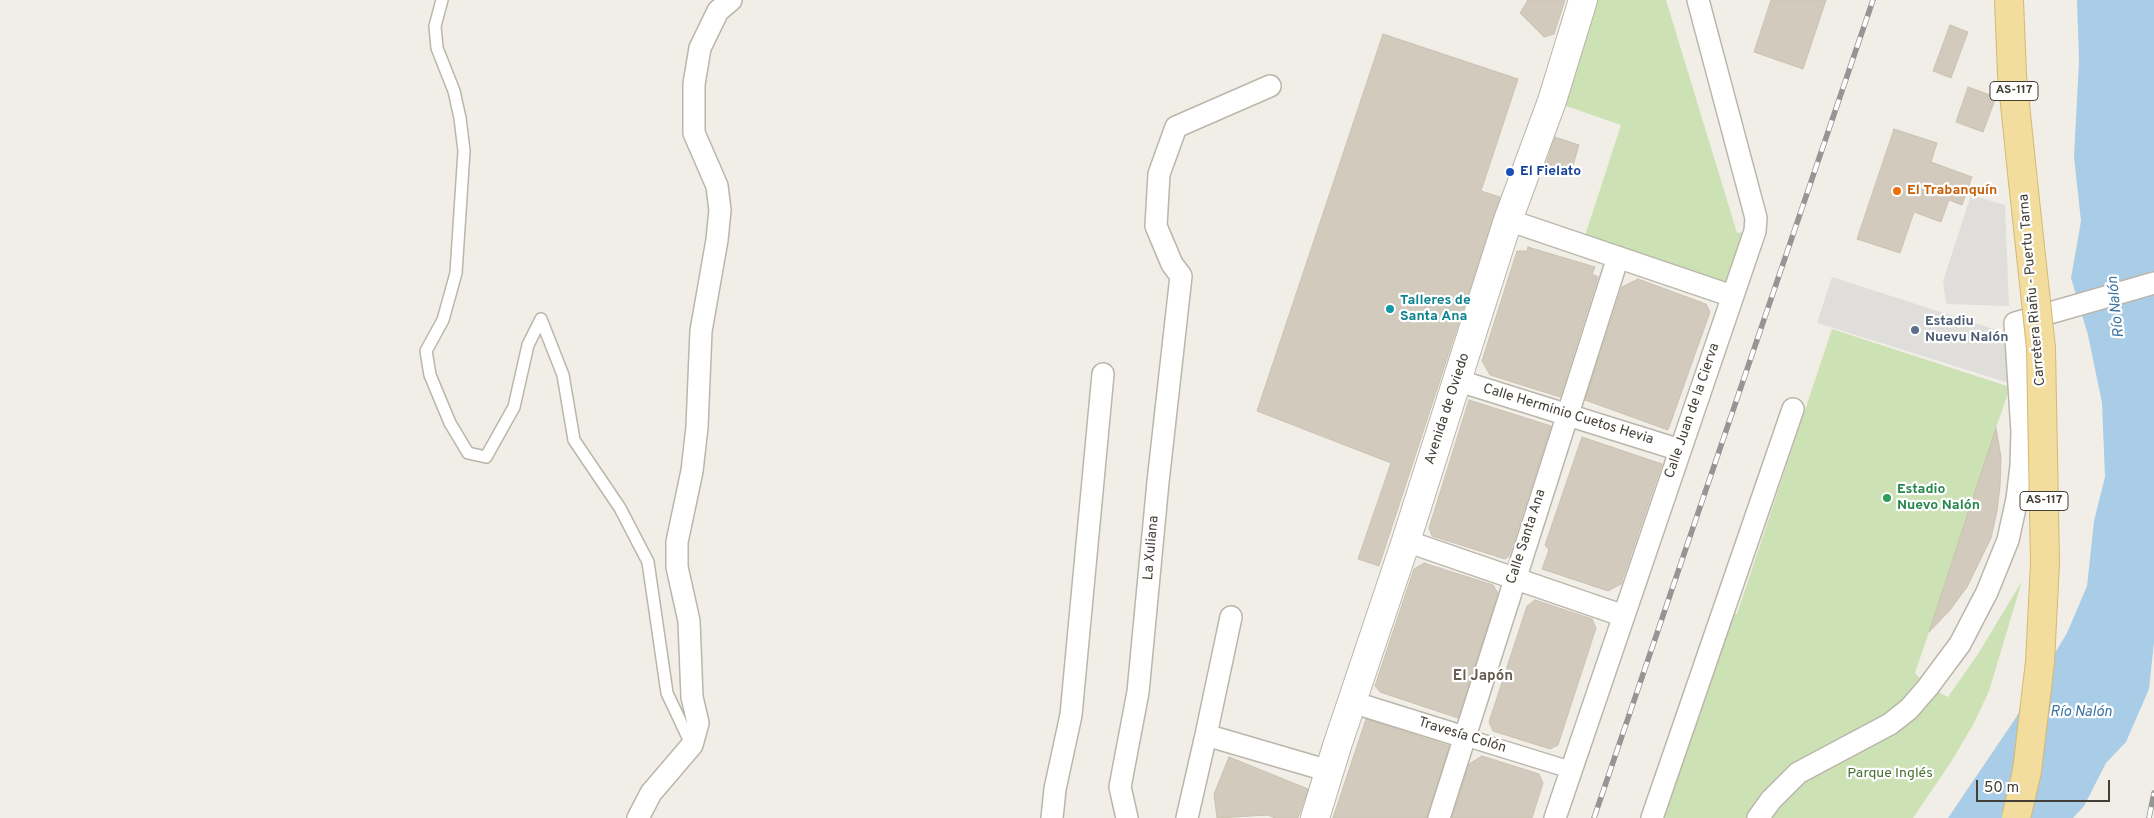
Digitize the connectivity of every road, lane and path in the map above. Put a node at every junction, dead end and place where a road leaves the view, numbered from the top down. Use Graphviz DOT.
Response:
graph roads {
  1 [pos="442,0"];
  2 [pos="730,0"];
  3 [pos="1583,0"];
  4 [pos="1698,0"];
  5 [pos="2009,0"];
  6 [pos="1270,86"];
  7 [pos="1508,220"];
  8 [pos="1618,258"];
  9 [pos="2154,283"];
  10 [pos="1732,296"];
  11 [pos="1102,374"];
  12 [pos="1456,380"];
  13 [pos="1793,409"];
  14 [pos="1567,415"];
  15 [pos="1680,450"];
  16 [pos="1406,541"];
  17 [pos="1514,578"];
  18 [pos="1624,616"];
  19 [pos="1231,617"];
  20 [pos="1352,702"];
  21 [pos="1206,734"];
  22 [pos="1464,737"];
  23 [pos="692,745"];
  24 [pos="1571,770"];
  25 [pos="1329,771"];
  26 [pos="638,818"];
  27 [pos="1052,818"];
  28 [pos="1127,818"];
  29 [pos="1186,818"];
  30 [pos="1315,818"];
  31 [pos="1439,818"];
  32 [pos="1555,818"];
  33 [pos="1652,818"];
  34 [pos="1758,818"];
  35 [pos="2016,818"];
  1 -- 23 [label="lane"];
  2 -- 23 [label="street"];
  3 -- 7 [label="street, Avenida de Oviedo"];
  4 -- 10 [label="street, Calle Juan de la Cierva"];
  5 -- 35 [label="main road, Carretera Riañu - Puertu Tarna / AS-117, bridge"];
  6 -- 28 [label="street, La Xuliana"];
  7 -- 8 [label="street"];
  7 -- 12 [label="street, Avenida de Oviedo"];
  8 -- 10 [label="street"];
  8 -- 14 [label="street, Calle Santa Ana"];
  9 -- 34 [label="street"];
  10 -- 15 [label="street, Calle Juan de la Cierva"];
  11 -- 27 [label="street"];
  12 -- 14 [label="street, Calle Herminio Cuetos Hevia"];
  12 -- 16 [label="street, Avenida de Oviedo"];
  13 -- 33 [label="street"];
  14 -- 15 [label="street, Calle Herminio Cuetos Hevia"];
  14 -- 17 [label="street, Calle Santa Ana"];
  15 -- 18 [label="street, Calle Juan de la Cierva"];
  16 -- 17 [label="street"];
  16 -- 20 [label="street, Avenida de Oviedo"];
  17 -- 18 [label="street"];
  17 -- 22 [label="street, Calle Santa Ana"];
  18 -- 24 [label="street, Calle Juan de la Cierva"];
  19 -- 21 [label="street"];
  20 -- 22 [label="street, Travesía Colón"];
  20 -- 25 [label="street, Avenida de Oviedo"];
  21 -- 25 [label="street"];
  21 -- 29 [label="street"];
  22 -- 24 [label="street, Travesía Colón"];
  22 -- 31 [label="street, Calle Santa Ana"];
  23 -- 26 [label="street"];
  24 -- 32 [label="street, Calle Juan de la Cierva"];
  25 -- 30 [label="street, Avenida de Oviedo"];
}
